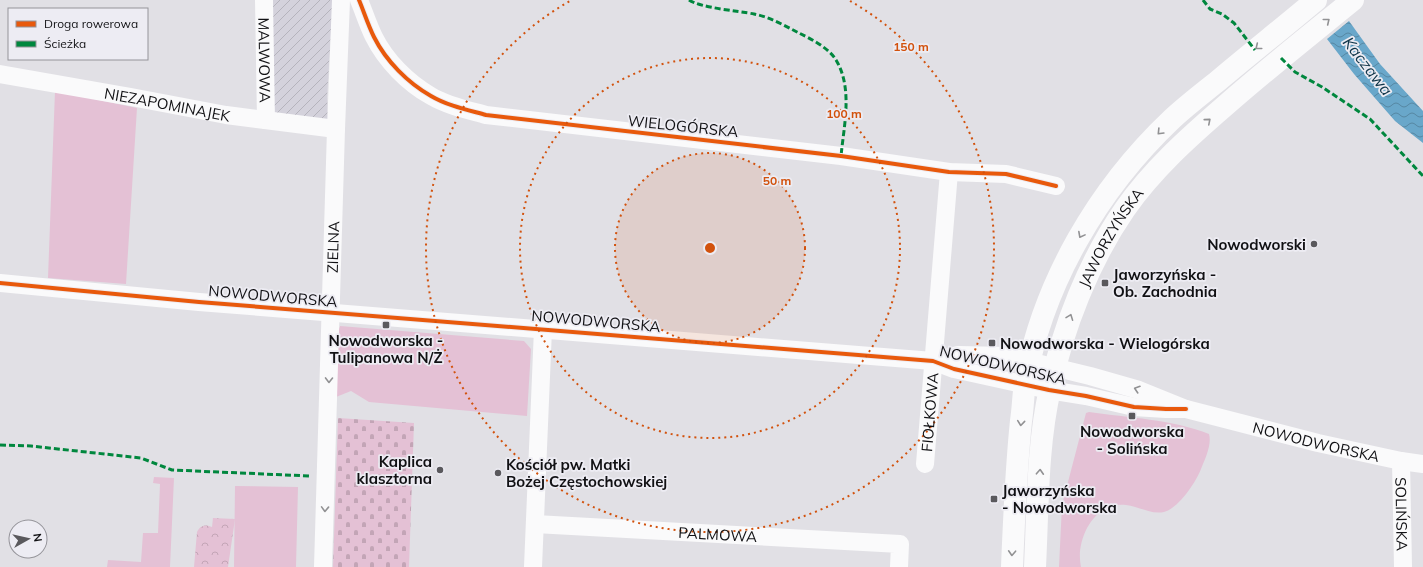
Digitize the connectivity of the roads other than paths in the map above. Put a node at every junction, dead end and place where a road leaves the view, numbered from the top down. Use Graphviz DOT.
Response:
graph roads {
  1 [pos="264,0"];
  2 [pos="341,0"];
  3 [pos="359,0"];
  4 [pos="1316,0"];
  5 [pos="1353,0"];
  6 [pos="0,74"];
  7 [pos="266,120"];
  8 [pos="336,129"];
  9 [pos="949,172"];
  10 [pos="1056,186"];
  11 [pos="0,283"];
  12 [pos="330,313"];
  13 [pos="543,329"];
  14 [pos="933,361"];
  15 [pos="1030,361"];
  16 [pos="1055,367"];
  17 [pos="1025,384"];
  18 [pos="1049,390"];
  19 [pos="1186,409"];
  20 [pos="1401,461"];
  21 [pos="924,464"];
  22 [pos="1423,464"];
  23 [pos="535,524"];
  24 [pos="323,567"];
  25 [pos="533,567"];
  26 [pos="899,567"];
  27 [pos="1012,567"];
  28 [pos="1035,567"];
  29 [pos="1403,567"];
  1 -- 7 [label="street, MALWOWA"];
  2 -- 8 [label="street, ZIELNA"];
  3 -- 9 [label="street, WIELOGÓRSKA"];
  4 -- 15 [label="main road, JAWORZYŃSKA, one-way"];
  16 -- 5 [label="main road, JAWORZYŃSKA, one-way"];
  6 -- 7 [label="street, NIEZAPOMINAJEK"];
  7 -- 8 [label="street, NIEZAPOMINAJEK"];
  8 -- 12 [label="street, ZIELNA"];
  9 -- 10 [label="street, WIELOGÓRSKA"];
  9 -- 14 [label="street, FIOŁKOWA"];
  11 -- 12 [label="street, NOWODWORSKA"];
  12 -- 13 [label="street, NOWODWORSKA"];
  12 -- 24 [label="street, ZIELNA, one-way"];
  13 -- 14 [label="street, NOWODWORSKA"];
  13 -- 23 [label="street"];
  14 -- 15 [label="street, NOWODWORSKA"];
  14 -- 17 [label="street, NOWODWORSKA"];
  14 -- 21 [label="street, FIOŁKOWA"];
  15 -- 16 [label="street, NOWODWORSKA"];
  15 -- 17 [label="main road, JAWORZYŃSKA"];
  16 -- 18 [label="main road, JAWORZYŃSKA"];
  19 -- 16 [label="street, NOWODWORSKA, one-way"];
  17 -- 18 [label="street, NOWODWORSKA"];
  17 -- 27 [label="main road, JAWORZYŃSKA, one-way"];
  18 -- 19 [label="street, NOWODWORSKA"];
  28 -- 18 [label="main road, JAWORZYŃSKA, one-way"];
  19 -- 20 [label="street, NOWODWORSKA"];
  20 -- 22 [label="street, NOWODWORSKA"];
  20 -- 29 [label="street, SOLIŃSKA"];
  23 -- 25 [label="street"];
  23 -- 26 [label="street, PALMOWA"];
}
